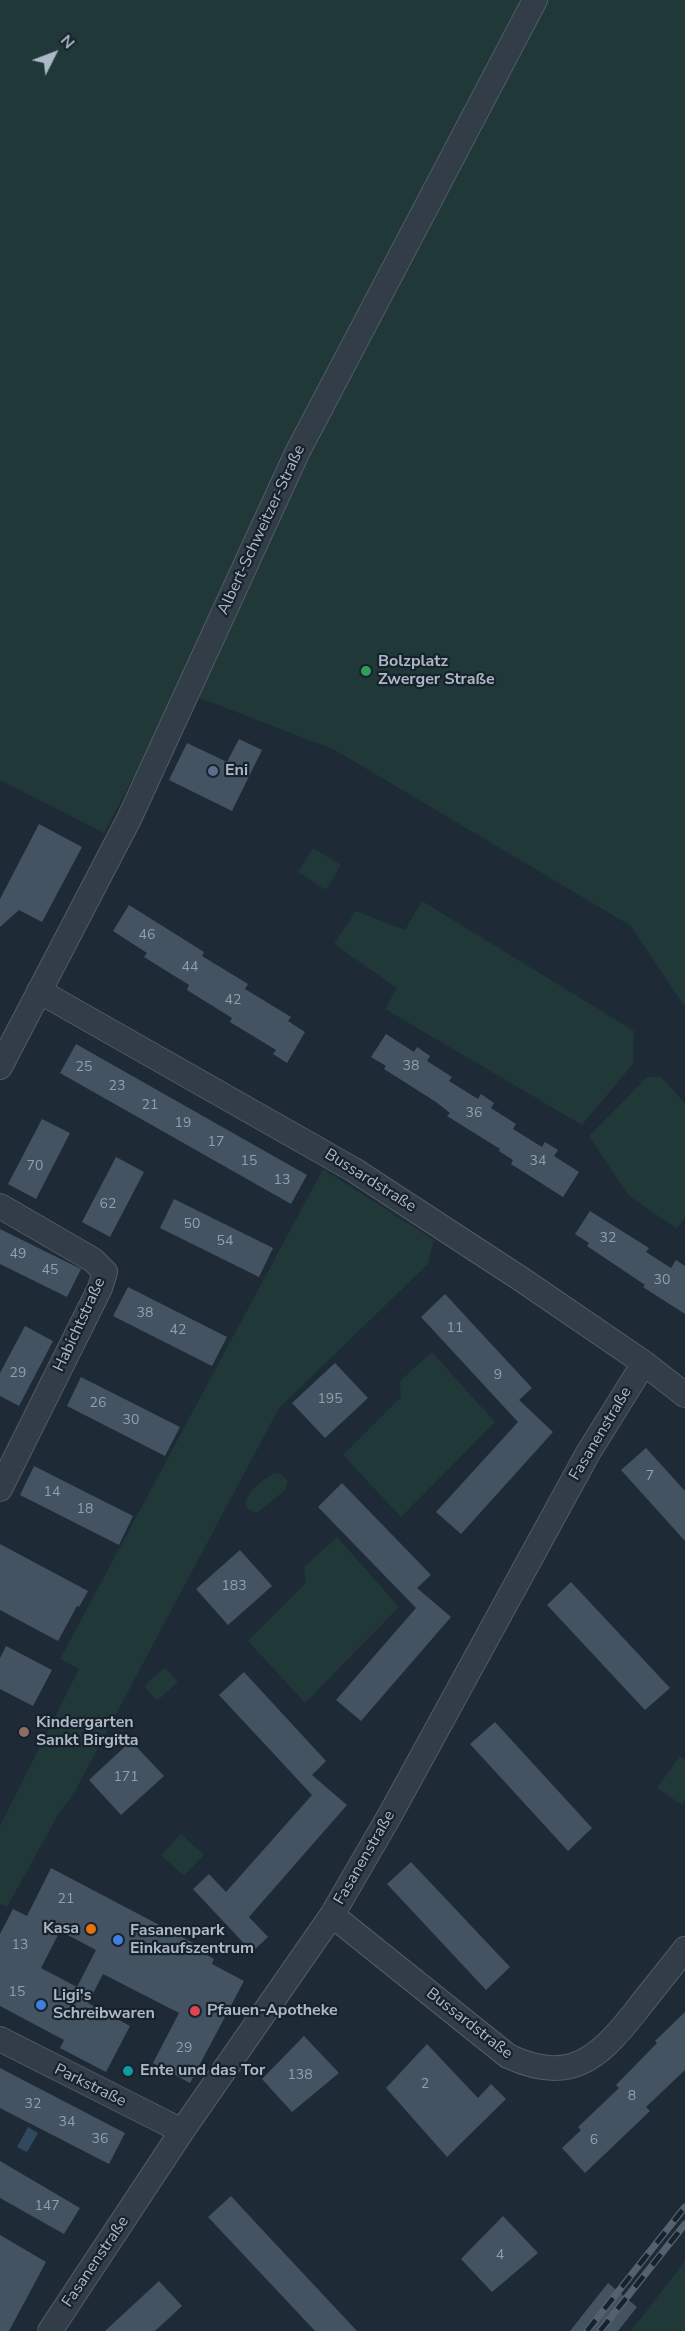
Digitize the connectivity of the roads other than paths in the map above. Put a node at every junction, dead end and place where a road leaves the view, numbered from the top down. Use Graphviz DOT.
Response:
graph roads {
  1 [pos="535,0"];
  2 [pos="39,991"];
  3 [pos="0,1067"];
  4 [pos="0,1206"];
  5 [pos="644,1363"];
  6 [pos="685,1395"];
  7 [pos="0,1489"];
  8 [pos="332,1915"];
  9 [pos="685,1949"];
  10 [pos="0,2039"];
  11 [pos="182,2131"];
  12 [pos="50,2331"];
  1 -- 2 [label="street, Albert-Schweitzer-Straße"];
  2 -- 3 [label="street, Albert-Schweitzer-Straße"];
  2 -- 5 [label="street, Bussardstraße"];
  4 -- 7 [label="street, Habichtstraße"];
  5 -- 6 [label="street, Bussardstraße"];
  5 -- 8 [label="street, Fasanenstraße"];
  8 -- 9 [label="street, Bussardstraße"];
  8 -- 11 [label="street, Fasanenstraße"];
  10 -- 11 [label="street, Parkstraße"];
  11 -- 12 [label="street, Fasanenstraße"];
}
